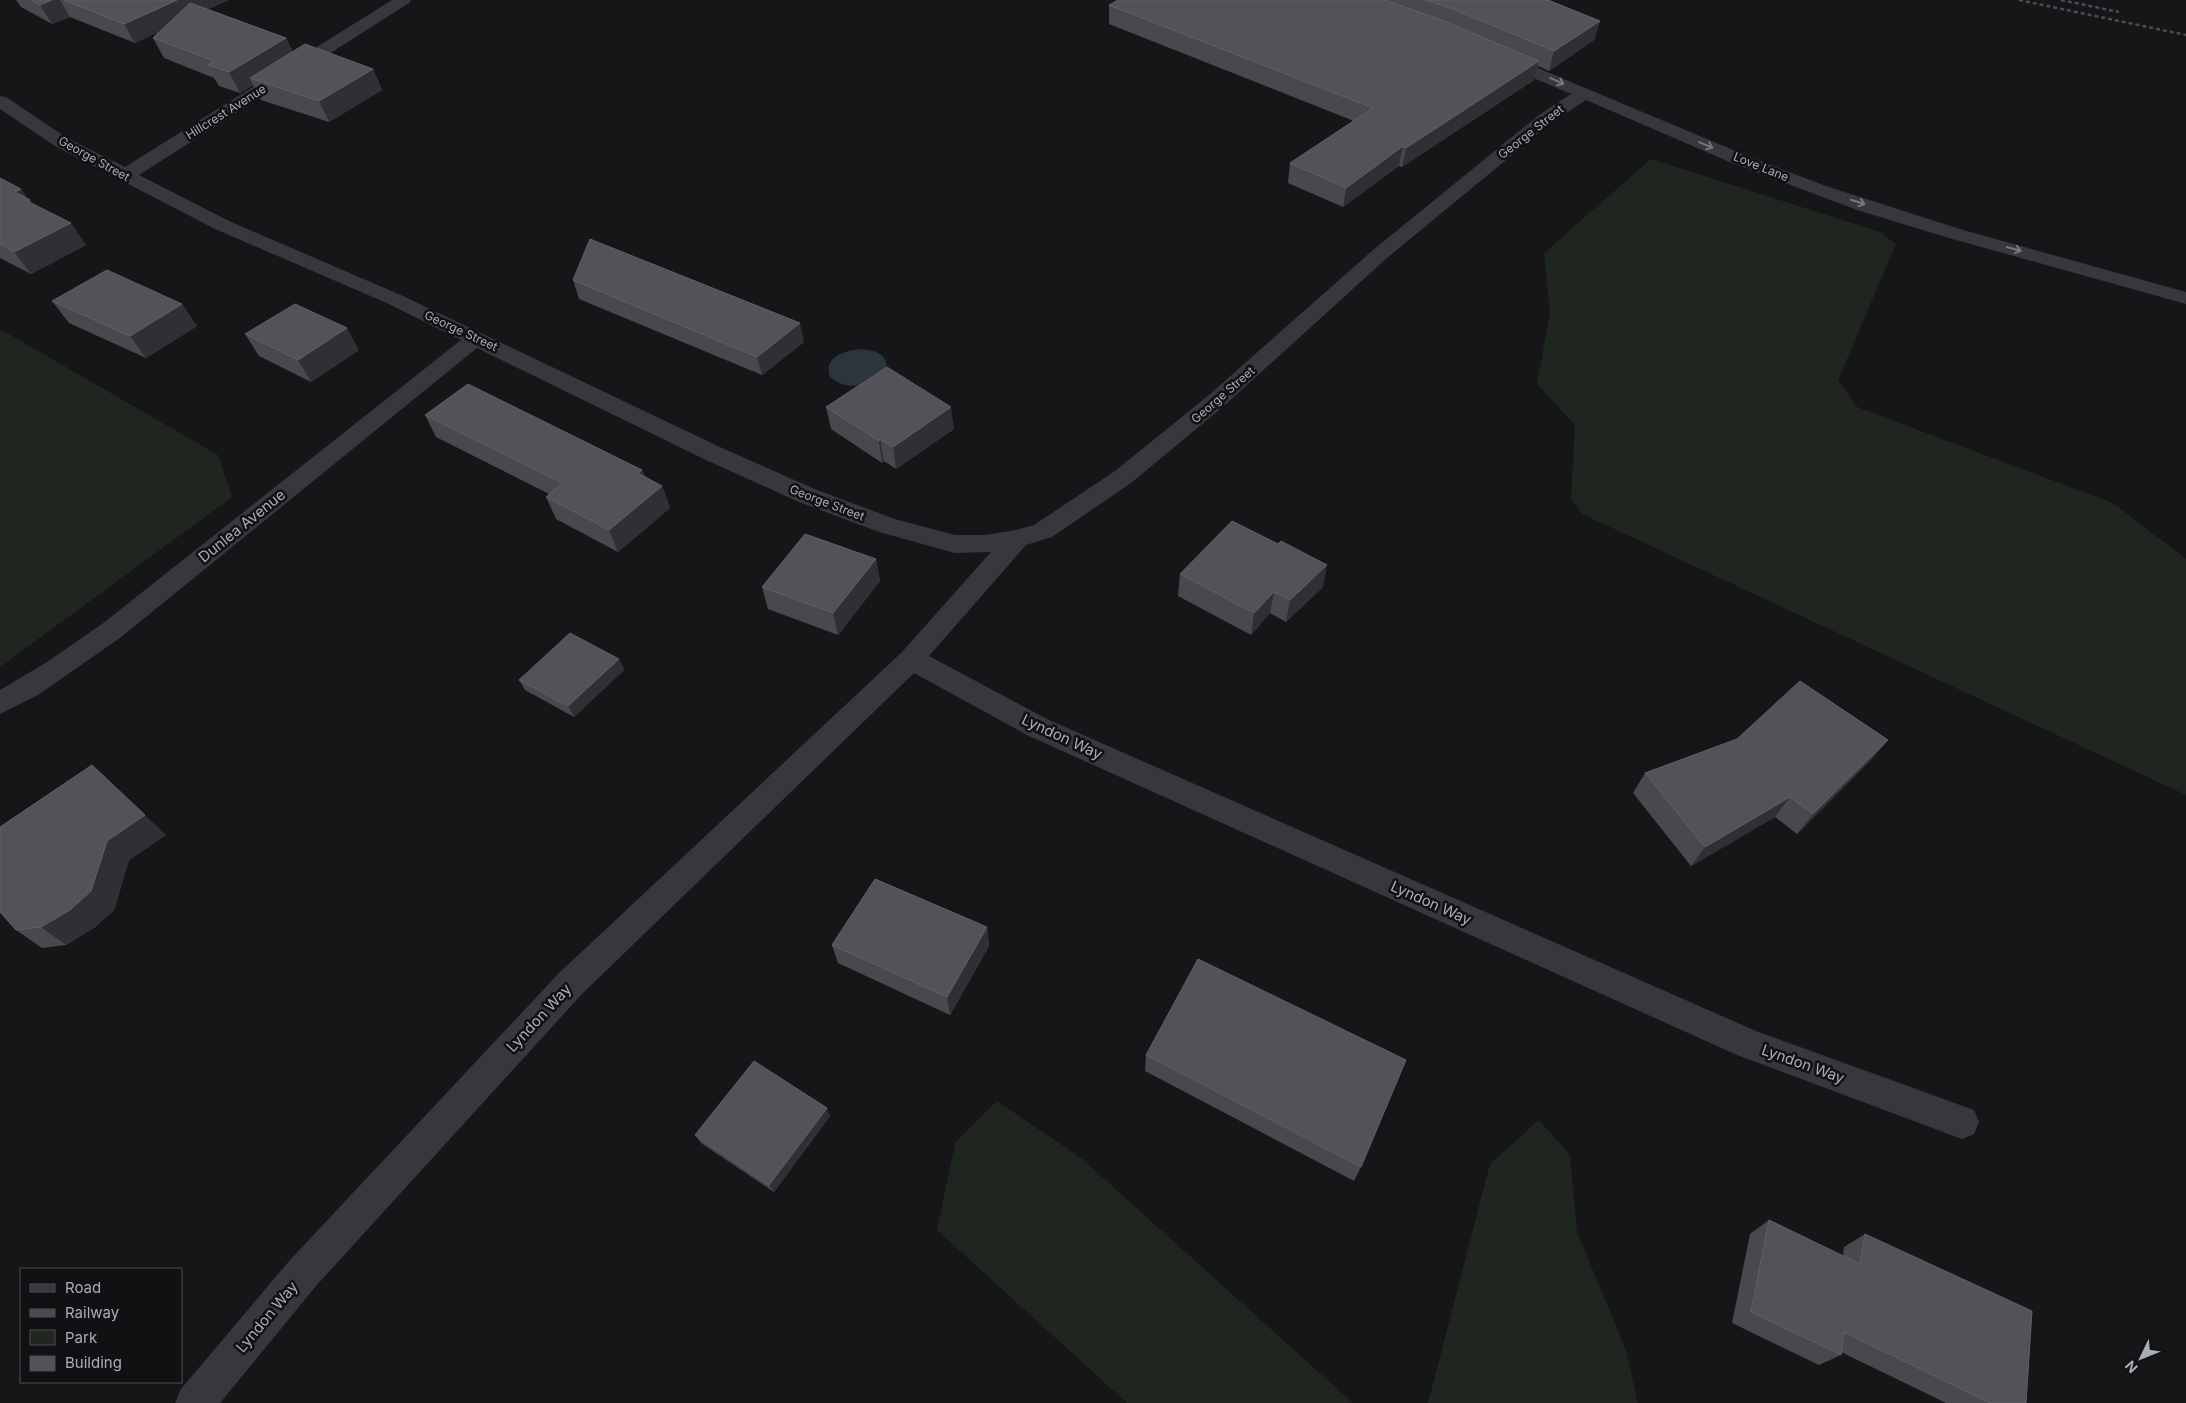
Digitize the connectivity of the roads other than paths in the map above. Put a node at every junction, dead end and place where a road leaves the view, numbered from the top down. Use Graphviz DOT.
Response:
graph roads {
  1 [pos="403,0"];
  2 [pos="1488,52"];
  3 [pos="1584,93"];
  4 [pos="0,101"];
  5 [pos="124,176"];
  6 [pos="2186,298"];
  7 [pos="476,338"];
  8 [pos="1017,539"];
  9 [pos="911,659"];
  10 [pos="0,703"];
  11 [pos="1962,1122"];
  12 [pos="195,1403"];
  1 -- 5 [label="street, Hillcrest Avenue"];
  2 -- 3 [label="street, Love Lane, one-way"];
  3 -- 6 [label="street, Love Lane, one-way"];
  3 -- 8 [label="street, George Street"];
  4 -- 5 [label="street, George Street"];
  5 -- 7 [label="street, George Street"];
  7 -- 8 [label="street, George Street"];
  7 -- 10 [label="street, Dunlea Avenue"];
  8 -- 9 [label="street, Lyndon Way"];
  9 -- 11 [label="street, Lyndon Way"];
  9 -- 12 [label="street, Lyndon Way"];
}
